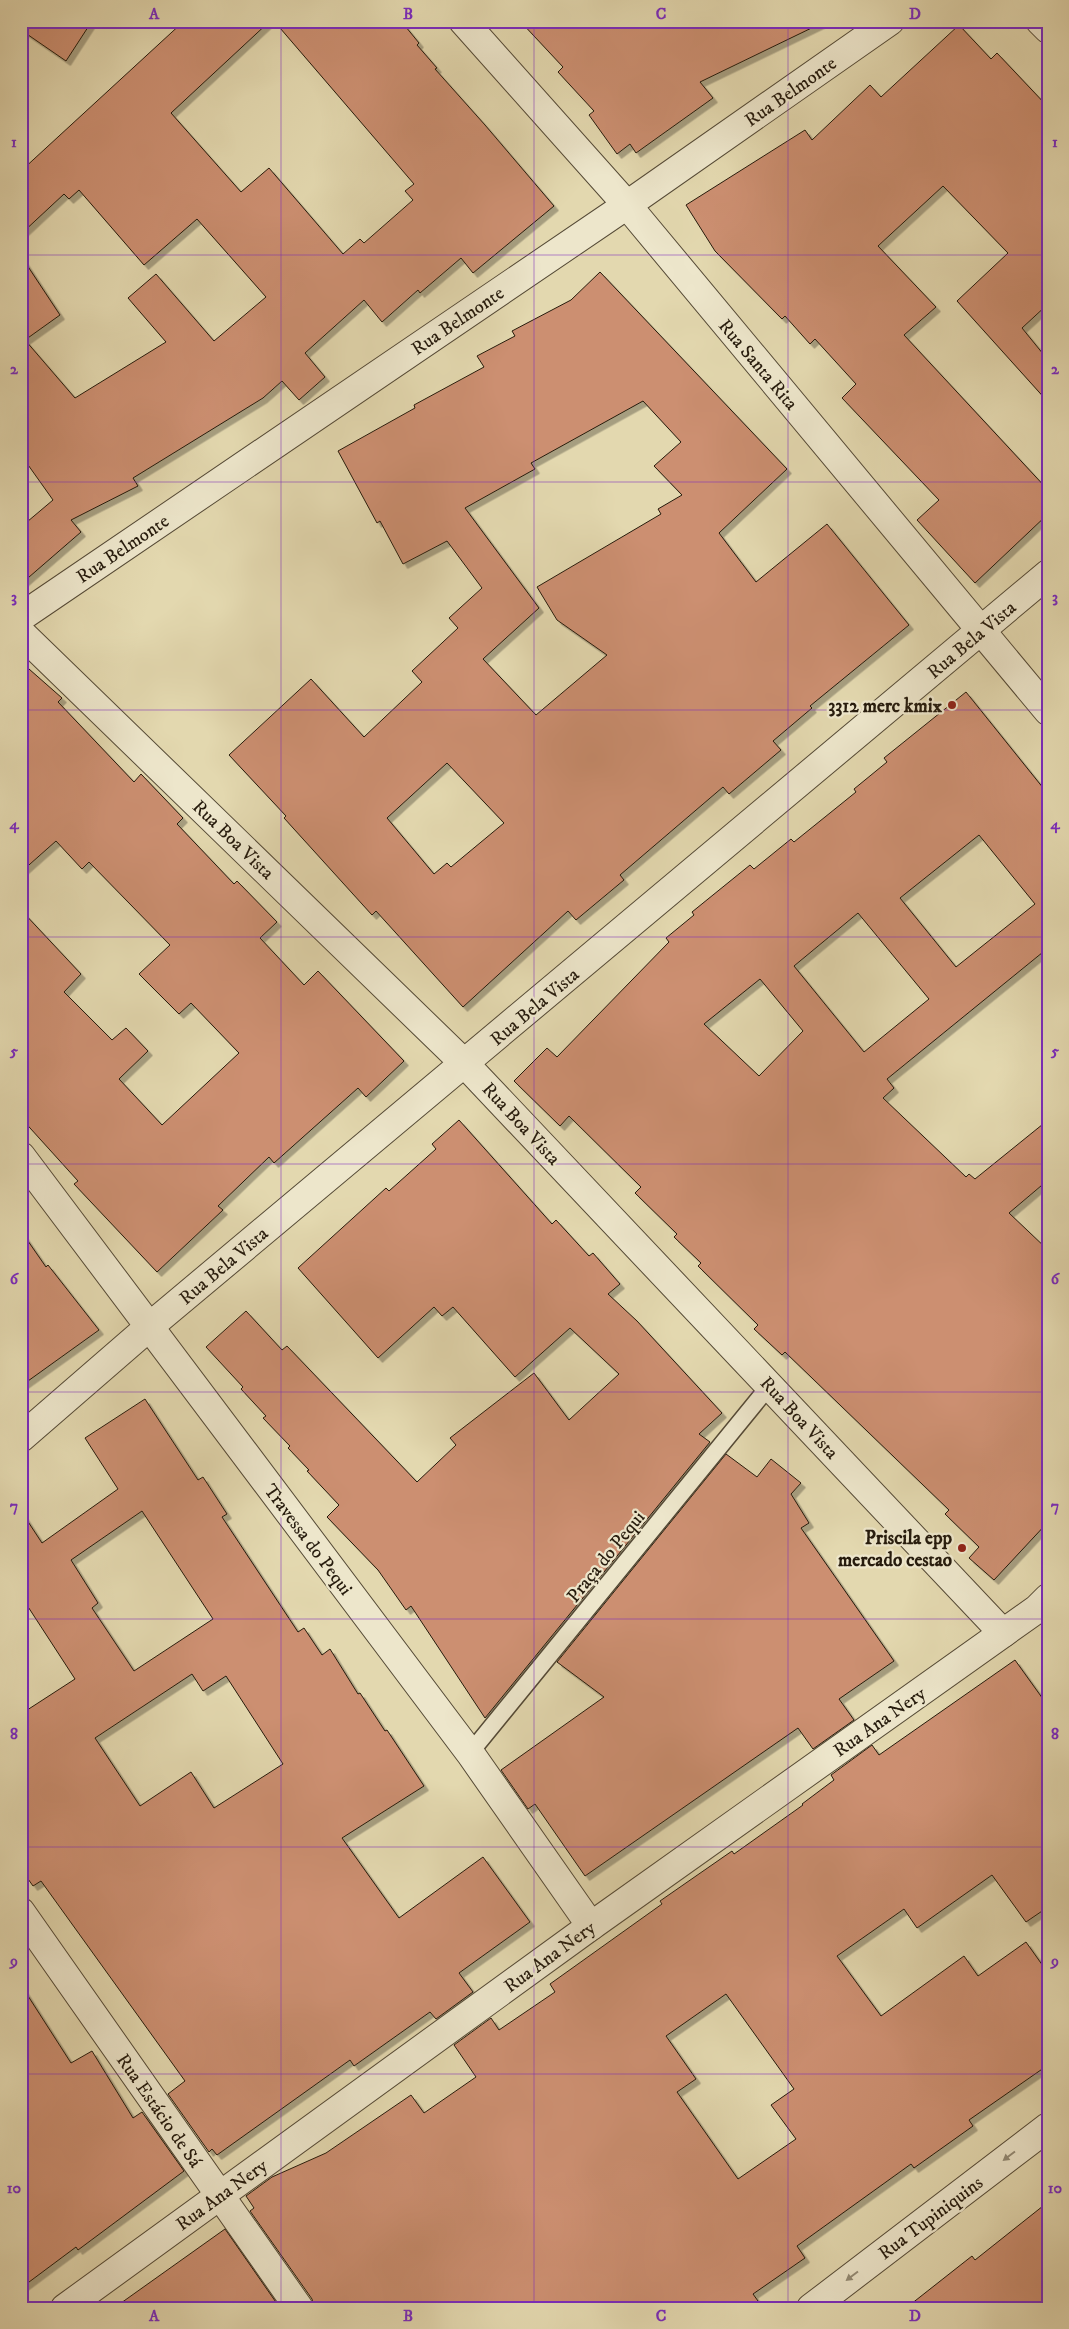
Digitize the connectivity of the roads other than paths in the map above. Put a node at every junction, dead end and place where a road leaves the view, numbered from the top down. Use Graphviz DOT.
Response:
graph roads {
  1 [pos="464,21"];
  2 [pos="890,21"];
  3 [pos="1040,21"];
  4 [pos="1048,29"];
  5 [pos="626,205"];
  6 [pos="1048,574"];
  7 [pos="21,617"];
  8 [pos="981,630"];
  9 [pos="21,633"];
  10 [pos="1048,711"];
  11 [pos="465,1064"];
  12 [pos="21,1156"];
  13 [pos="149,1327"];
  14 [pos="770,1385"];
  15 [pos="21,1438"];
  16 [pos="1044,1610"];
  17 [pos="1003,1633"];
  18 [pos="470,1752"];
  19 [pos="21,1912"];
  20 [pos="590,1926"];
  21 [pos="1048,2126"];
  22 [pos="219,2195"];
  23 [pos="65,2308"];
  24 [pos="299,2308"];
  25 [pos="812,2308"];
  1 -- 5 [label="street, Rua Santa Rita"];
  2 -- 5 [label="street, Rua Belmonte"];
  3 -- 4 [label="street"];
  5 -- 7 [label="street, Rua Belmonte"];
  5 -- 8 [label="street, Rua Santa Rita"];
  6 -- 8 [label="street, Rua Bela Vista"];
  8 -- 10 [label="street, Rua Santa Rita"];
  8 -- 11 [label="street, Rua Bela Vista"];
  9 -- 11 [label="street, Rua Boa Vista"];
  11 -- 13 [label="street, Rua Bela Vista"];
  11 -- 14 [label="street, Rua Boa Vista"];
  12 -- 13 [label="street, Travessa do Pequi"];
  13 -- 15 [label="street, Rua Bela Vista"];
  13 -- 18 [label="street, Travessa do Pequi"];
  14 -- 17 [label="street, Rua Boa Vista"];
  14 -- 18 [label="lane, Praça do Pequi"];
  16 -- 17 [label="street, Rua Ana Nery"];
  17 -- 20 [label="street, Rua Ana Nery"];
  18 -- 20 [label="street, Travessa do Pequi"];
  19 -- 22 [label="street, Rua Estácio de Sá"];
  20 -- 22 [label="street, Rua Ana Nery"];
  21 -- 25 [label="street, Rua Tupiniquins, one-way"];
  22 -- 23 [label="street, Rua Ana Nery"];
  22 -- 24 [label="street, Rua Estácio de Sá"];
}
